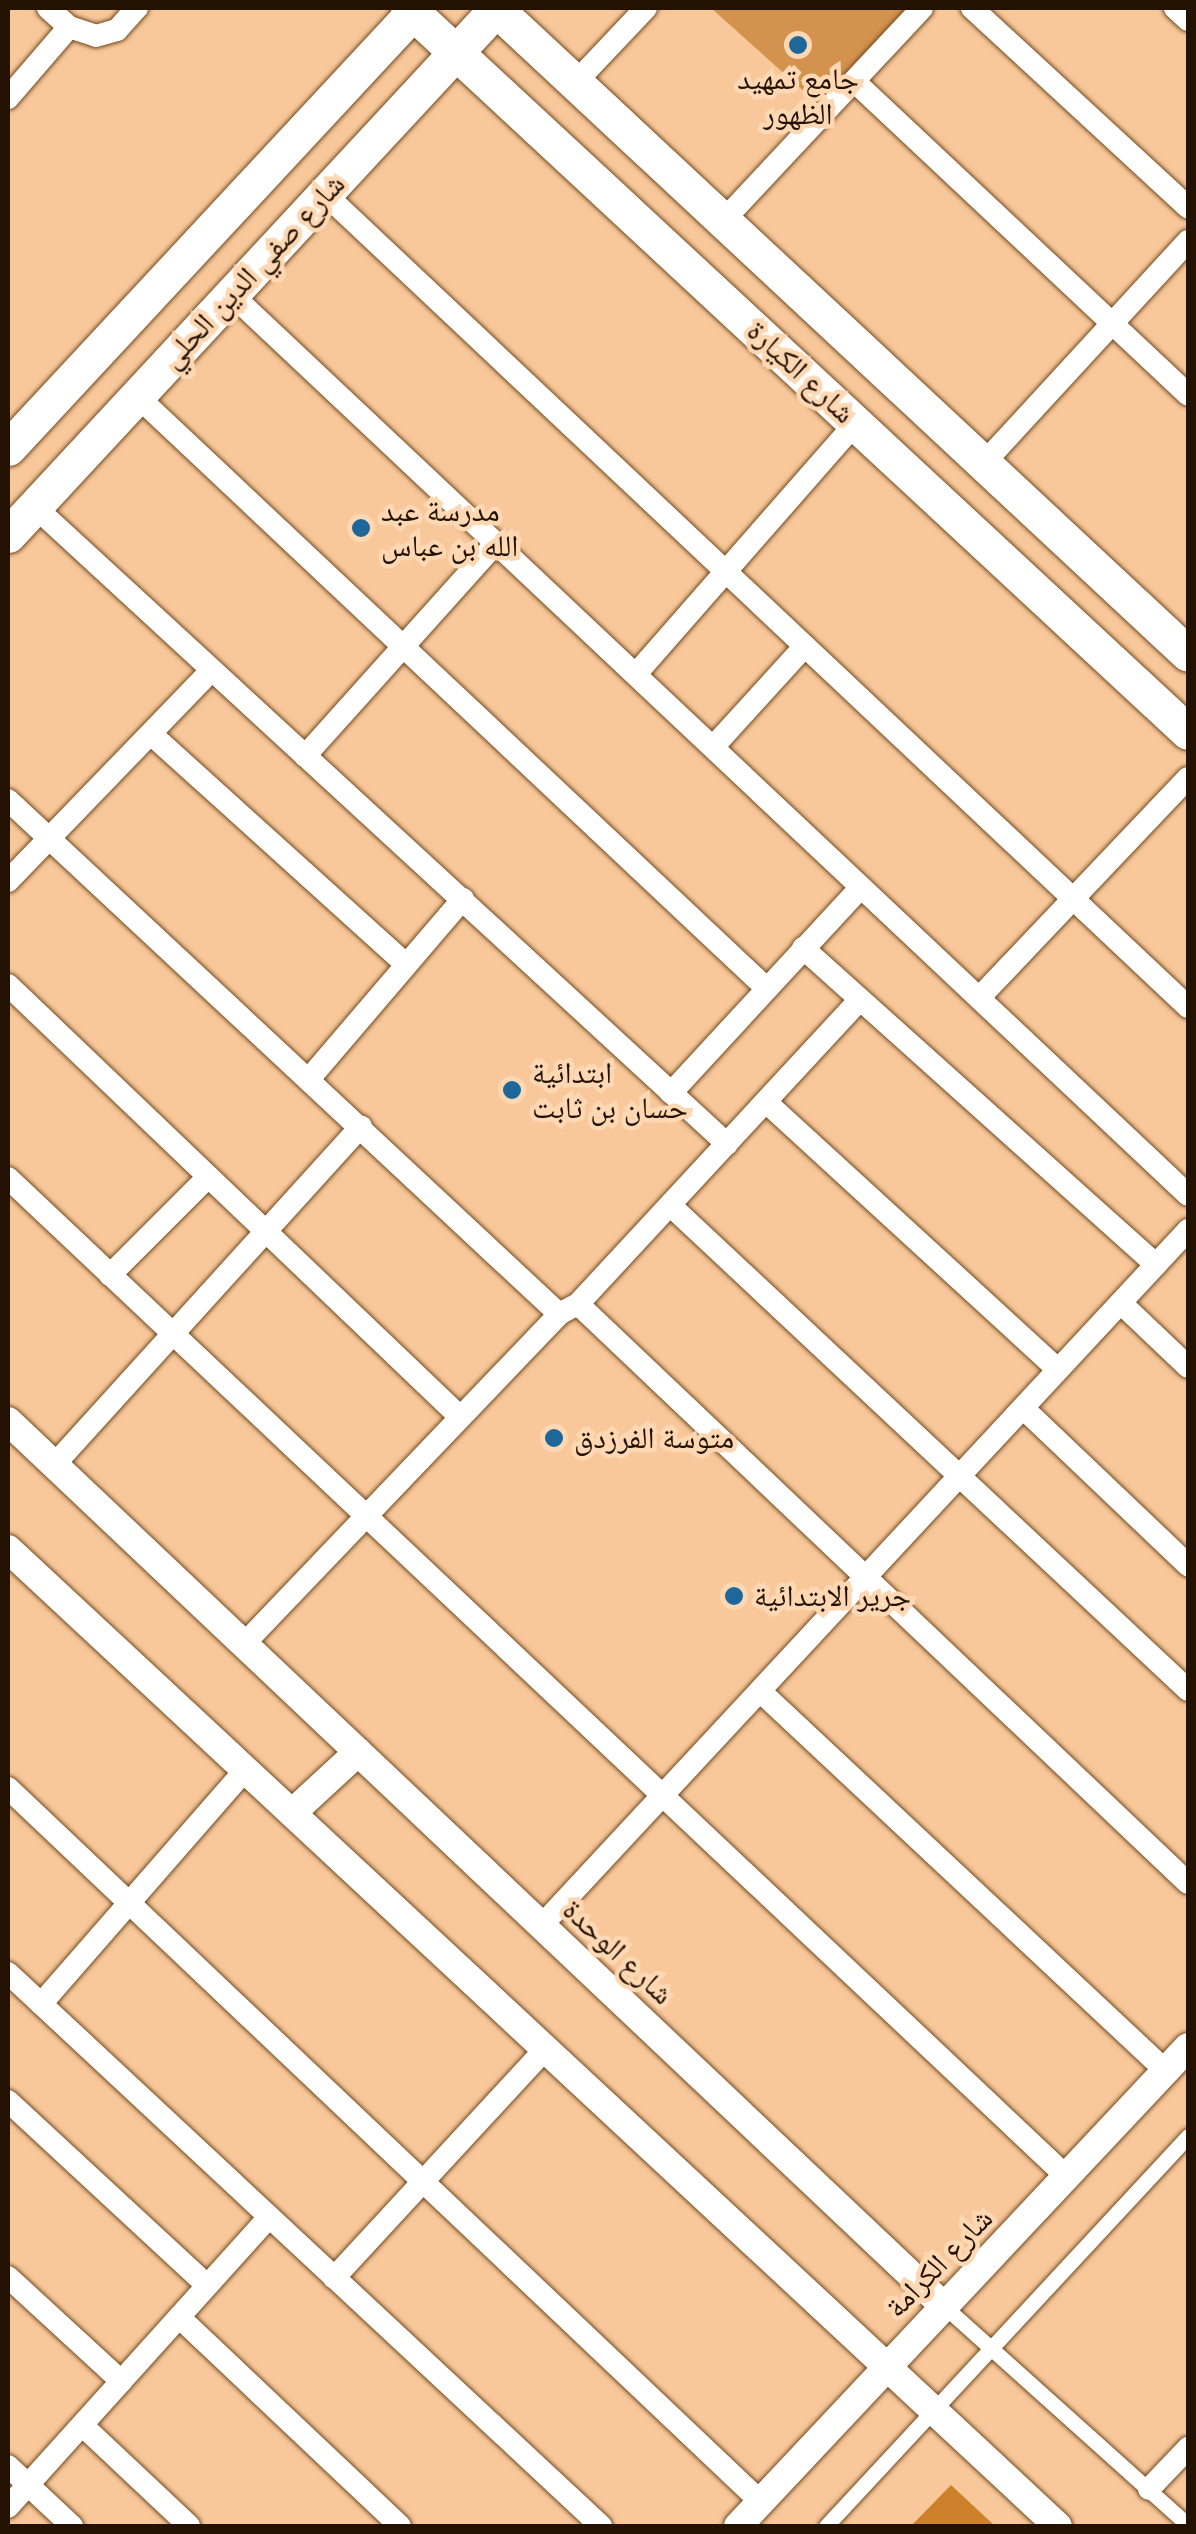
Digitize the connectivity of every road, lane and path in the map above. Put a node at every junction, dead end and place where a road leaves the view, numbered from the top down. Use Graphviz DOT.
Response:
graph roads {
  1 [pos="48,8"];
  2 [pos="137,8"];
  3 [pos="496,8"];
  4 [pos="646,8"];
  5 [pos="922,8"];
  6 [pos="972,8"];
  7 [pos="1175,8"];
  8 [pos="413,9"];
  9 [pos="1188,20"];
  10 [pos="70,27"];
  11 [pos="455,54"];
  12 [pos="854,81"];
  13 [pos="575,84"];
  14 [pos="8,98"];
  15 [pos="325,194"];
  16 [pos="1188,207"];
  17 [pos="721,223"];
  18 [pos="1188,241"];
  19 [pos="232,294"];
  20 [pos="1112,324"];
  21 [pos="1188,395"];
  22 [pos="136,396"];
  23 [pos="856,423"];
  24 [pos="8,448"];
  25 [pos="983,464"];
  26 [pos="34,506"];
  27 [pos="8,535"];
  28 [pos="496,542"];
  29 [pos="728,573"];
  30 [pos="403,646"];
  31 [pos="806,646"];
  32 [pos="1188,653"];
  33 [pos="212,670"];
  34 [pos="636,674"];
  35 [pos="1188,732"];
  36 [pos="151,734"];
  37 [pos="714,746"];
  38 [pos="305,756"];
  39 [pos="1188,778"];
  40 [pos="8,800"];
  41 [pos="51,836"];
  42 [pos="8,881"];
  43 [pos="861,887"];
  44 [pos="463,899"];
  45 [pos="1074,899"];
  46 [pos="803,948"];
  47 [pos="404,962"];
  48 [pos="8,984"];
  49 [pos="766,988"];
  50 [pos="979,998"];
  51 [pos="859,1002"];
  52 [pos="1188,1007"];
  53 [pos="310,1079"];
  54 [pos="670,1092"];
  55 [pos="766,1102"];
  56 [pos="361,1128"];
  57 [pos="726,1144"];
  58 [pos="208,1176"];
  59 [pos="8,1178"];
  60 [pos="1188,1195"];
  61 [pos="670,1205"];
  62 [pos="1188,1230"];
  63 [pos="266,1232"];
  64 [pos="1156,1265"];
  65 [pos="110,1274"];
  66 [pos="1124,1305"];
  67 [pos="569,1309"];
  68 [pos="173,1334"];
  69 [pos="1188,1367"];
  70 [pos="1058,1370"];
  71 [pos="1023,1408"];
  72 [pos="460,1418"];
  73 [pos="8,1421"];
  74 [pos="54,1465"];
  75 [pos="960,1476"];
  76 [pos="366,1516"];
  77 [pos="8,1549"];
  78 [pos="1188,1565"];
  79 [pos="866,1576"];
  80 [pos="244,1644"];
  81 [pos="1188,1690"];
  82 [pos="760,1691"];
  83 [pos="358,1752"];
  84 [pos="245,1770"];
  85 [pos="8,1788"];
  86 [pos="663,1795"];
  87 [pos="292,1814"];
  88 [pos="1188,1882"];
  89 [pos="129,1903"];
  90 [pos="542,1926"];
  91 [pos="8,1974"];
  92 [pos="41,2004"];
  93 [pos="1188,2047"];
  94 [pos="545,2049"];
  95 [pos="1166,2071"];
  96 [pos="8,2101"];
  97 [pos="1188,2136"];
  98 [pos="1066,2176"];
  99 [pos="423,2181"];
  100 [pos="269,2217"];
  101 [pos="8,2276"];
  102 [pos="334,2278"];
  103 [pos="208,2286"];
  104 [pos="946,2307"];
  105 [pos="179,2317"];
  106 [pos="994,2345"];
  107 [pos="885,2366"];
  108 [pos="121,2381"];
  109 [pos="934,2411"];
  110 [pos="82,2425"];
  111 [pos="1188,2448"];
  112 [pos="8,2466"];
  113 [pos="27,2485"];
  114 [pos="1149,2489"];
  115 [pos="761,2502"];
  116 [pos="8,2507"];
  117 [pos="72,2526"];
  118 [pos="189,2526"];
  119 [pos="400,2526"];
  120 [pos="600,2526"];
  121 [pos="738,2526"];
  122 [pos="826,2526"];
  123 [pos="1058,2526"];
  124 [pos="1188,2526"];
  1 -- 10 [label="street"];
  2 -- 10 [label="street"];
  3 -- 11 [label="main road, شارع صفي الدين الحلي"];
  3 -- 13 [label="main road, شارع الكيارة"];
  4 -- 13 [label="street"];
  5 -- 12 [label="street"];
  6 -- 16 [label="street"];
  7 -- 9 [label="street"];
  8 -- 11 [label="main road, شارع الكيارة"];
  8 -- 24 [label="main road, شارع صفي الدين الحلي"];
  10 -- 14 [label="street"];
  11 -- 15 [label="main road, شارع صفي الدين الحلي"];
  11 -- 23 [label="main road, شارع الكيارة"];
  12 -- 17 [label="street"];
  12 -- 20 [label="street"];
  13 -- 17 [label="main road, شارع الكيارة"];
  15 -- 19 [label="main road, شارع صفي الدين الحلي"];
  15 -- 29 [label="street"];
  17 -- 25 [label="main road, شارع الكيارة"];
  18 -- 20 [label="street"];
  19 -- 22 [label="main road, شارع صفي الدين الحلي"];
  19 -- 28 [label="street"];
  20 -- 21 [label="street"];
  20 -- 25 [label="street"];
  22 -- 26 [label="main road, شارع صفي الدين الحلي"];
  22 -- 30 [label="street"];
  23 -- 29 [label="street"];
  23 -- 35 [label="main road, شارع الكيارة"];
  25 -- 32 [label="main road, شارع الكيارة"];
  26 -- 27 [label="main road, شارع صفي الدين الحلي"];
  26 -- 33 [label="street"];
  28 -- 30 [label="street"];
  28 -- 34 [label="street"];
  29 -- 31 [label="street"];
  29 -- 34 [label="street"];
  30 -- 38 [label="street"];
  30 -- 49 [label="street"];
  31 -- 37 [label="street"];
  31 -- 45 [label="street"];
  33 -- 36 [label="street"];
  33 -- 38 [label="street"];
  34 -- 37 [label="street"];
  36 -- 41 [label="street"];
  36 -- 47 [label="street"];
  37 -- 43 [label="street"];
  38 -- 44 [label="street"];
  39 -- 45 [label="street"];
  40 -- 41 [label="street"];
  41 -- 42 [label="street"];
  41 -- 53 [label="street"];
  43 -- 46 [label="street"];
  43 -- 50 [label="street"];
  44 -- 47 [label="street"];
  44 -- 54 [label="street"];
  45 -- 50 [label="street"];
  45 -- 52 [label="street"];
  46 -- 49 [label="street"];
  46 -- 51 [label="street"];
  47 -- 53 [label="street"];
  48 -- 58 [label="street"];
  49 -- 54 [label="street"];
  50 -- 60 [label="street"];
  51 -- 55 [label="street"];
  51 -- 64 [label="street"];
  53 -- 56 [label="street"];
  54 -- 57 [label="street"];
  55 -- 57 [label="street"];
  55 -- 70 [label="street"];
  56 -- 63 [label="street"];
  56 -- 67 [label="street"];
  57 -- 61 [label="street"];
  58 -- 63 [label="street"];
  58 -- 65 [label="street"];
  59 -- 65 [label="street"];
  61 -- 67 [label="street"];
  61 -- 75 [label="street"];
  62 -- 64 [label="street"];
  63 -- 68 [label="street"];
  63 -- 72 [label="street"];
  64 -- 66 [label="street"];
  65 -- 68 [label="street"];
  66 -- 69 [label="street"];
  66 -- 70 [label="street"];
  67 -- 72 [label="street"];
  67 -- 79 [label="street"];
  68 -- 74 [label="street"];
  68 -- 76 [label="street"];
  70 -- 71 [label="street"];
  71 -- 75 [label="street"];
  71 -- 78 [label="street"];
  72 -- 76 [label="street"];
  73 -- 74 [label="street, شارع الوحدة"];
  74 -- 80 [label="street, شارع الوحدة"];
  75 -- 79 [label="street"];
  75 -- 81 [label="street"];
  76 -- 80 [label="street"];
  76 -- 86 [label="street"];
  77 -- 84 [label="street"];
  79 -- 82 [label="street"];
  79 -- 88 [label="street"];
  80 -- 83 [label="street, شارع الوحدة"];
  82 -- 86 [label="street"];
  82 -- 95 [label="street"];
  83 -- 87 [label="street"];
  83 -- 90 [label="street, شارع الوحدة"];
  84 -- 87 [label="street"];
  84 -- 89 [label="street"];
  85 -- 89 [label="street"];
  86 -- 90 [label="street"];
  86 -- 98 [label="street"];
  87 -- 94 [label="street"];
  89 -- 92 [label="street"];
  89 -- 99 [label="street"];
  90 -- 104 [label="street, شارع الوحدة"];
  91 -- 92 [label="street"];
  92 -- 100 [label="street"];
  93 -- 95 [label="street, شارع الكرامة"];
  94 -- 99 [label="street"];
  94 -- 107 [label="street"];
  95 -- 98 [label="street, شارع الكرامة"];
  96 -- 103 [label="street"];
  97 -- 106 [label="street"];
  98 -- 104 [label="street, شارع الكرامة"];
  99 -- 102 [label="street"];
  99 -- 115 [label="street"];
  100 -- 102 [label="street"];
  100 -- 103 [label="street"];
  101 -- 108 [label="street"];
  102 -- 120 [label="street"];
  103 -- 105 [label="street"];
  104 -- 106 [label="street, شارع الوحدة"];
  104 -- 107 [label="street, شارع الكرامة"];
  105 -- 108 [label="street"];
  105 -- 119 [label="street"];
  106 -- 109 [label="street"];
  106 -- 114 [label="street, شارع الوحدة"];
  107 -- 109 [label="street"];
  107 -- 115 [label="street, شارع الكرامة"];
  108 -- 110 [label="street"];
  109 -- 122 [label="street"];
  109 -- 123 [label="street"];
  110 -- 113 [label="street"];
  110 -- 118 [label="street"];
  111 -- 114 [label="street"];
  112 -- 113 [label="street"];
  113 -- 116 [label="street"];
  113 -- 117 [label="street"];
  114 -- 124 [label="street, شارع الوحدة"];
  115 -- 121 [label="street, شارع الكرامة"];
}
